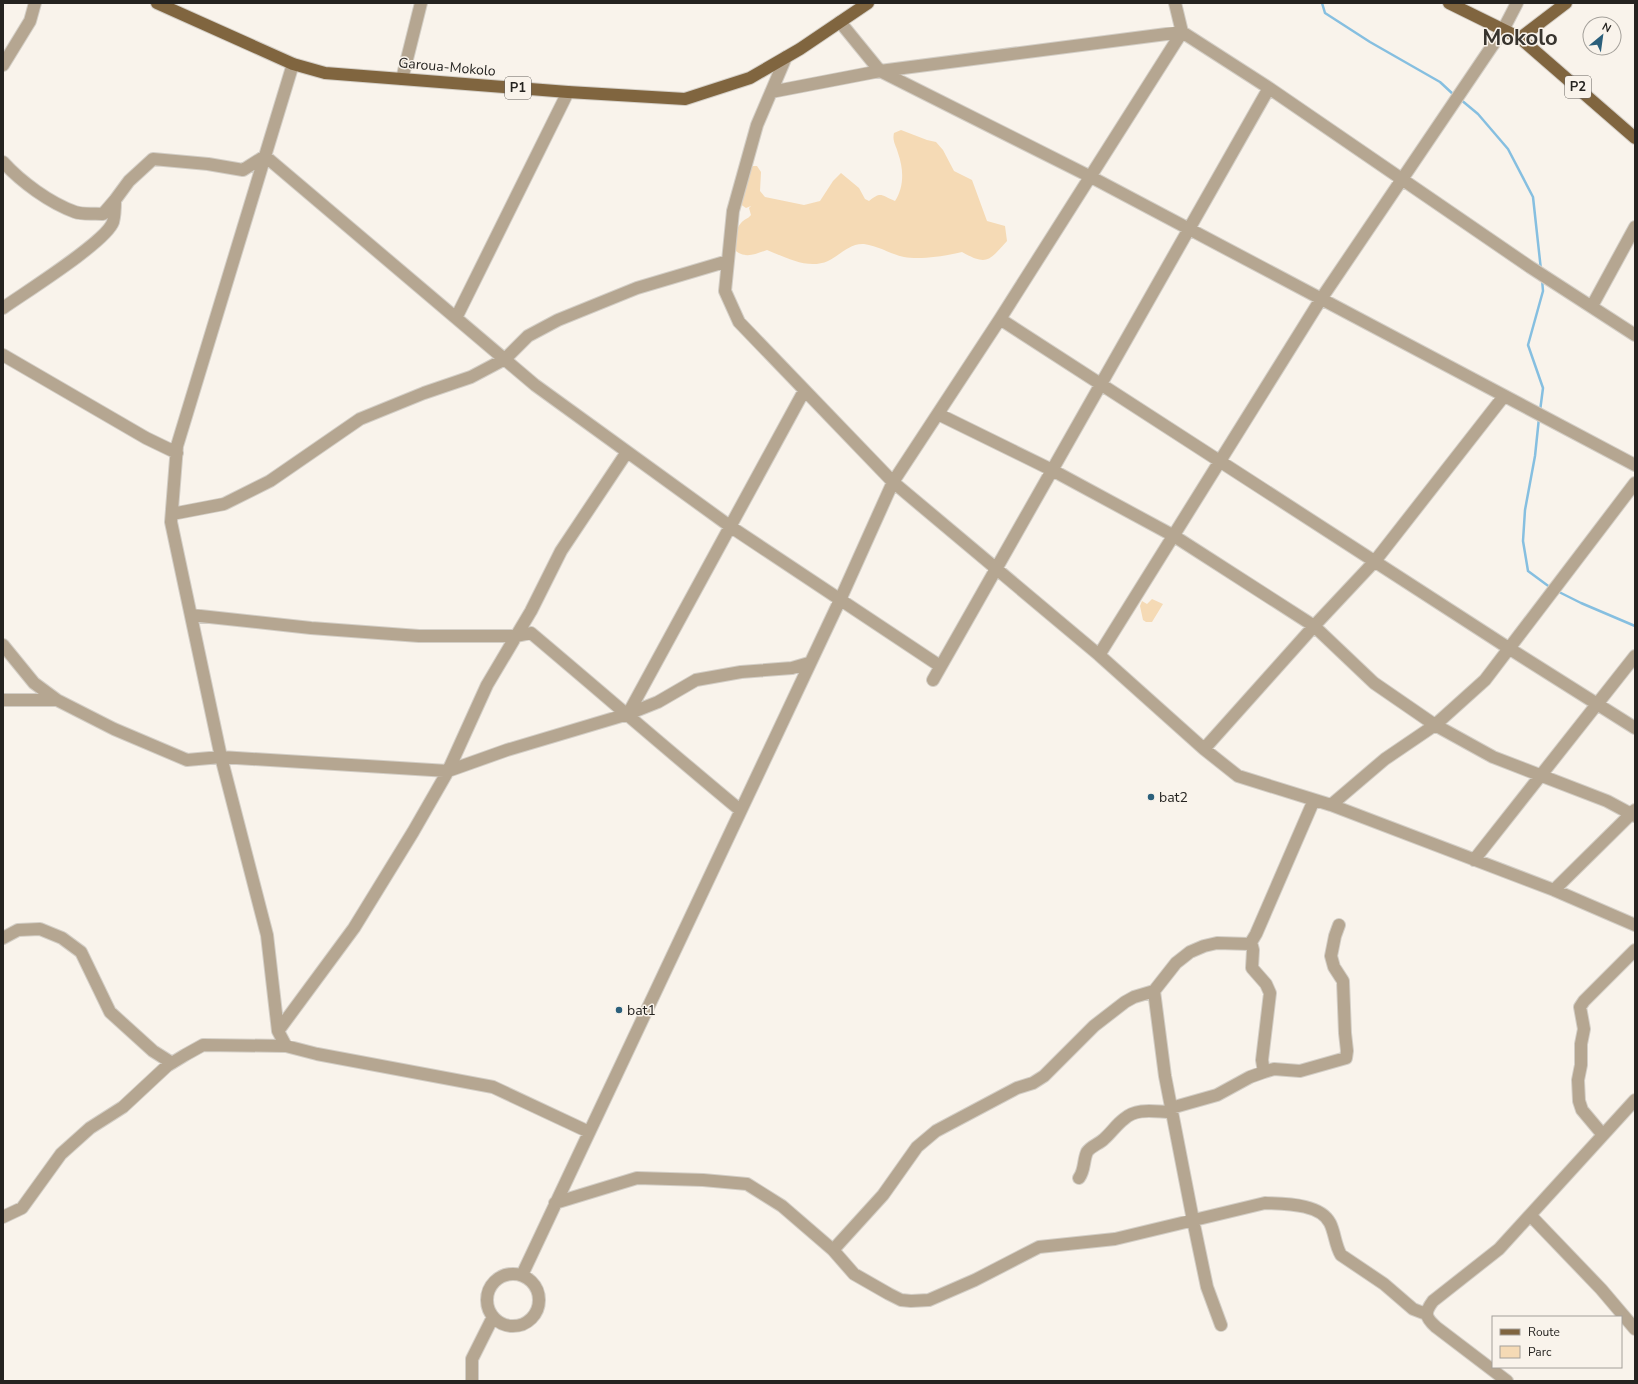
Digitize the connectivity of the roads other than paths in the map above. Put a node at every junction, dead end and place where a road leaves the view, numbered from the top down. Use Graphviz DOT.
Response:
graph roads {
  1 [pos="35,3"];
  2 [pos="421,3"];
  3 [pos="868,3"];
  4 [pos="1175,3"];
  5 [pos="1449,3"];
  6 [pos="1517,3"];
  7 [pos="1566,3"];
  8 [pos="164,4"];
  9 [pos="840,22"];
  10 [pos="1503,30"];
  11 [pos="1182,32"];
  12 [pos="1520,38"];
  13 [pos="786,57"];
  14 [pos="293,64"];
  15 [pos="3,65"];
  16 [pos="880,71"];
  17 [pos="402,78"];
  18 [pos="1269,88"];
  19 [pos="568,92"];
  20 [pos="771,92"];
  21 [pos="1635,138"];
  22 [pos="265,156"];
  23 [pos="3,162"];
  24 [pos="1091,177"];
  25 [pos="1402,179"];
  26 [pos="116,200"];
  27 [pos="1635,227"];
  28 [pos="1188,230"];
  29 [pos="728,261"];
  30 [pos="1321,299"];
  31 [pos="1592,306"];
  32 [pos="3,308"];
  33 [pos="456,318"];
  34 [pos="1000,319"];
  35 [pos="1635,335"];
  36 [pos="3,355"];
  37 [pos="504,359"];
  38 [pos="1101,384"];
  39 [pos="804,391"];
  40 [pos="1504,396"];
  41 [pos="938,414"];
  42 [pos="627,452"];
  43 [pos="177,453"];
  44 [pos="1220,461"];
  45 [pos="1635,465"];
  46 [pos="1052,470"];
  47 [pos="893,482"];
  48 [pos="1635,483"];
  49 [pos="172,514"];
  50 [pos="731,527"];
  51 [pos="1174,536"];
  52 [pos="1375,561"];
  53 [pos="996,569"];
  54 [pos="840,600"];
  55 [pos="191,615"];
  56 [pos="1314,626"];
  57 [pos="517,636"];
  58 [pos="3,645"];
  59 [pos="1510,648"];
  60 [pos="1099,655"];
  61 [pos="1635,656"];
  62 [pos="809,663"];
  63 [pos="940,666"];
  64 [pos="933,680"];
  65 [pos="3,700"];
  66 [pos="57,700"];
  67 [pos="1598,704"];
  68 [pos="628,714"];
  69 [pos="1435,725"];
  70 [pos="1635,728"];
  71 [pos="1204,749"];
  72 [pos="221,757"];
  73 [pos="448,771"];
  74 [pos="1542,775"];
  75 [pos="1314,800"];
  76 [pos="1331,804"];
  77 [pos="740,810"];
  78 [pos="1634,813"];
  79 [pos="1474,860"];
  80 [pos="1554,890"];
  81 [pos="1339,925"];
  82 [pos="1635,925"];
  83 [pos="3,938"];
  84 [pos="1251,942"];
  85 [pos="1635,950"];
  86 [pos="1154,991"];
  87 [pos="278,1031"];
  88 [pos="286,1046"];
  89 [pos="172,1063"];
  90 [pos="1264,1072"];
  91 [pos="1635,1100"];
  92 [pos="1172,1110"];
  93 [pos="589,1132"];
  94 [pos="1603,1135"];
  95 [pos="1079,1178"];
  96 [pos="556,1203"];
  97 [pos="1530,1215"];
  98 [pos="3,1217"];
  99 [pos="1193,1220"];
  100 [pos="834,1250"];
  101 [pos="522,1275"];
  102 [pos="1426,1314"];
  103 [pos="493,1317"];
  104 [pos="1221,1325"];
  105 [pos="1635,1329"];
  106 [pos="472,1381"];
  107 [pos="1507,1381"];
  1 -- 15 [label="street"];
  2 -- 17 [label="street"];
  3 -- 9 [label="main road, Garoua-Mokolo / P1"];
  4 -- 11 [label="street"];
  5 -- 10 [label="main road"];
  6 -- 10 [label="street"];
  7 -- 12 [label="main road"];
  8 -- 14 [label="main road, Garoua-Mokolo / P1"];
  9 -- 13 [label="main road, Garoua-Mokolo / P1"];
  9 -- 16 [label="street"];
  10 -- 12 [label="main road"];
  10 -- 25 [label="street"];
  11 -- 16 [label="street"];
  11 -- 18 [label="street"];
  11 -- 24 [label="street"];
  12 -- 21 [label="main road, P2"];
  13 -- 19 [label="main road, Garoua-Mokolo / P1"];
  13 -- 20 [label="street"];
  14 -- 17 [label="main road, Garoua-Mokolo / P1"];
  14 -- 22 [label="street"];
  16 -- 20 [label="street"];
  16 -- 24 [label="street"];
  17 -- 19 [label="main road, Garoua-Mokolo / P1"];
  18 -- 25 [label="street"];
  18 -- 28 [label="street"];
  19 -- 33 [label="street"];
  20 -- 29 [label="street"];
  22 -- 26 [label="street"];
  22 -- 33 [label="street"];
  22 -- 43 [label="street"];
  23 -- 26 [label="street"];
  24 -- 28 [label="street"];
  24 -- 34 [label="street"];
  25 -- 30 [label="street"];
  25 -- 31 [label="street"];
  26 -- 32 [label="street"];
  27 -- 31 [label="street"];
  28 -- 30 [label="street"];
  28 -- 38 [label="street"];
  29 -- 37 [label="street"];
  29 -- 39 [label="street"];
  30 -- 40 [label="street"];
  30 -- 44 [label="street"];
  31 -- 35 [label="street"];
  33 -- 37 [label="street"];
  34 -- 38 [label="street"];
  34 -- 41 [label="street"];
  36 -- 43 [label="street"];
  37 -- 42 [label="street"];
  37 -- 49 [label="street"];
  38 -- 44 [label="street"];
  38 -- 46 [label="street"];
  39 -- 47 [label="street"];
  39 -- 50 [label="street"];
  40 -- 45 [label="street"];
  40 -- 52 [label="street"];
  41 -- 46 [label="street"];
  41 -- 47 [label="street"];
  42 -- 50 [label="street"];
  42 -- 57 [label="street"];
  43 -- 49 [label="street"];
  44 -- 51 [label="street"];
  44 -- 52 [label="street"];
  46 -- 51 [label="street"];
  46 -- 53 [label="street"];
  47 -- 53 [label="street"];
  47 -- 54 [label="street"];
  48 -- 59 [label="street"];
  49 -- 55 [label="street"];
  50 -- 54 [label="street"];
  50 -- 68 [label="street"];
  51 -- 56 [label="street"];
  51 -- 60 [label="street"];
  52 -- 56 [label="street"];
  52 -- 59 [label="street"];
  53 -- 60 [label="street"];
  53 -- 63 [label="street"];
  54 -- 62 [label="street"];
  54 -- 63 [label="street"];
  55 -- 57 [label="street"];
  55 -- 72 [label="street"];
  56 -- 69 [label="street"];
  56 -- 71 [label="street"];
  57 -- 68 [label="street"];
  57 -- 73 [label="street"];
  58 -- 66 [label="street"];
  59 -- 67 [label="street"];
  59 -- 69 [label="street"];
  60 -- 71 [label="street"];
  61 -- 67 [label="street"];
  62 -- 68 [label="street"];
  62 -- 77 [label="street"];
  63 -- 64 [label="street"];
  65 -- 66 [label="street"];
  66 -- 72 [label="street"];
  67 -- 70 [label="street"];
  67 -- 74 [label="street"];
  68 -- 73 [label="street"];
  68 -- 77 [label="street"];
  69 -- 74 [label="street"];
  69 -- 76 [label="street"];
  71 -- 75 [label="street"];
  72 -- 73 [label="street"];
  72 -- 87 [label="street"];
  73 -- 87 [label="street"];
  74 -- 78 [label="street"];
  74 -- 79 [label="street"];
  75 -- 76 [label="street"];
  75 -- 84 [label="street"];
  76 -- 79 [label="street"];
  77 -- 93 [label="street"];
  78 -- 80 [label="street"];
  79 -- 80 [label="street"];
  80 -- 82 [label="street"];
  81 -- 90 [label="street"];
  83 -- 89 [label="street"];
  84 -- 86 [label="street"];
  84 -- 90 [label="street"];
  85 -- 94 [label="street"];
  86 -- 92 [label="street"];
  86 -- 100 [label="street"];
  87 -- 88 [label="street"];
  88 -- 89 [label="street"];
  88 -- 93 [label="street"];
  89 -- 98 [label="street"];
  90 -- 92 [label="street"];
  91 -- 94 [label="street"];
  92 -- 95 [label="street"];
  92 -- 99 [label="street"];
  93 -- 96 [label="street"];
  94 -- 97 [label="street"];
  96 -- 100 [label="street"];
  96 -- 101 [label="street"];
  97 -- 102 [label="street"];
  97 -- 105 [label="street"];
  99 -- 100 [label="street"];
  99 -- 102 [label="street"];
  99 -- 104 [label="street"];
  101 -- 103 [label="street"];
  101 -- 103 [label="street"];
  102 -- 107 [label="street"];
  103 -- 106 [label="street"];
}
